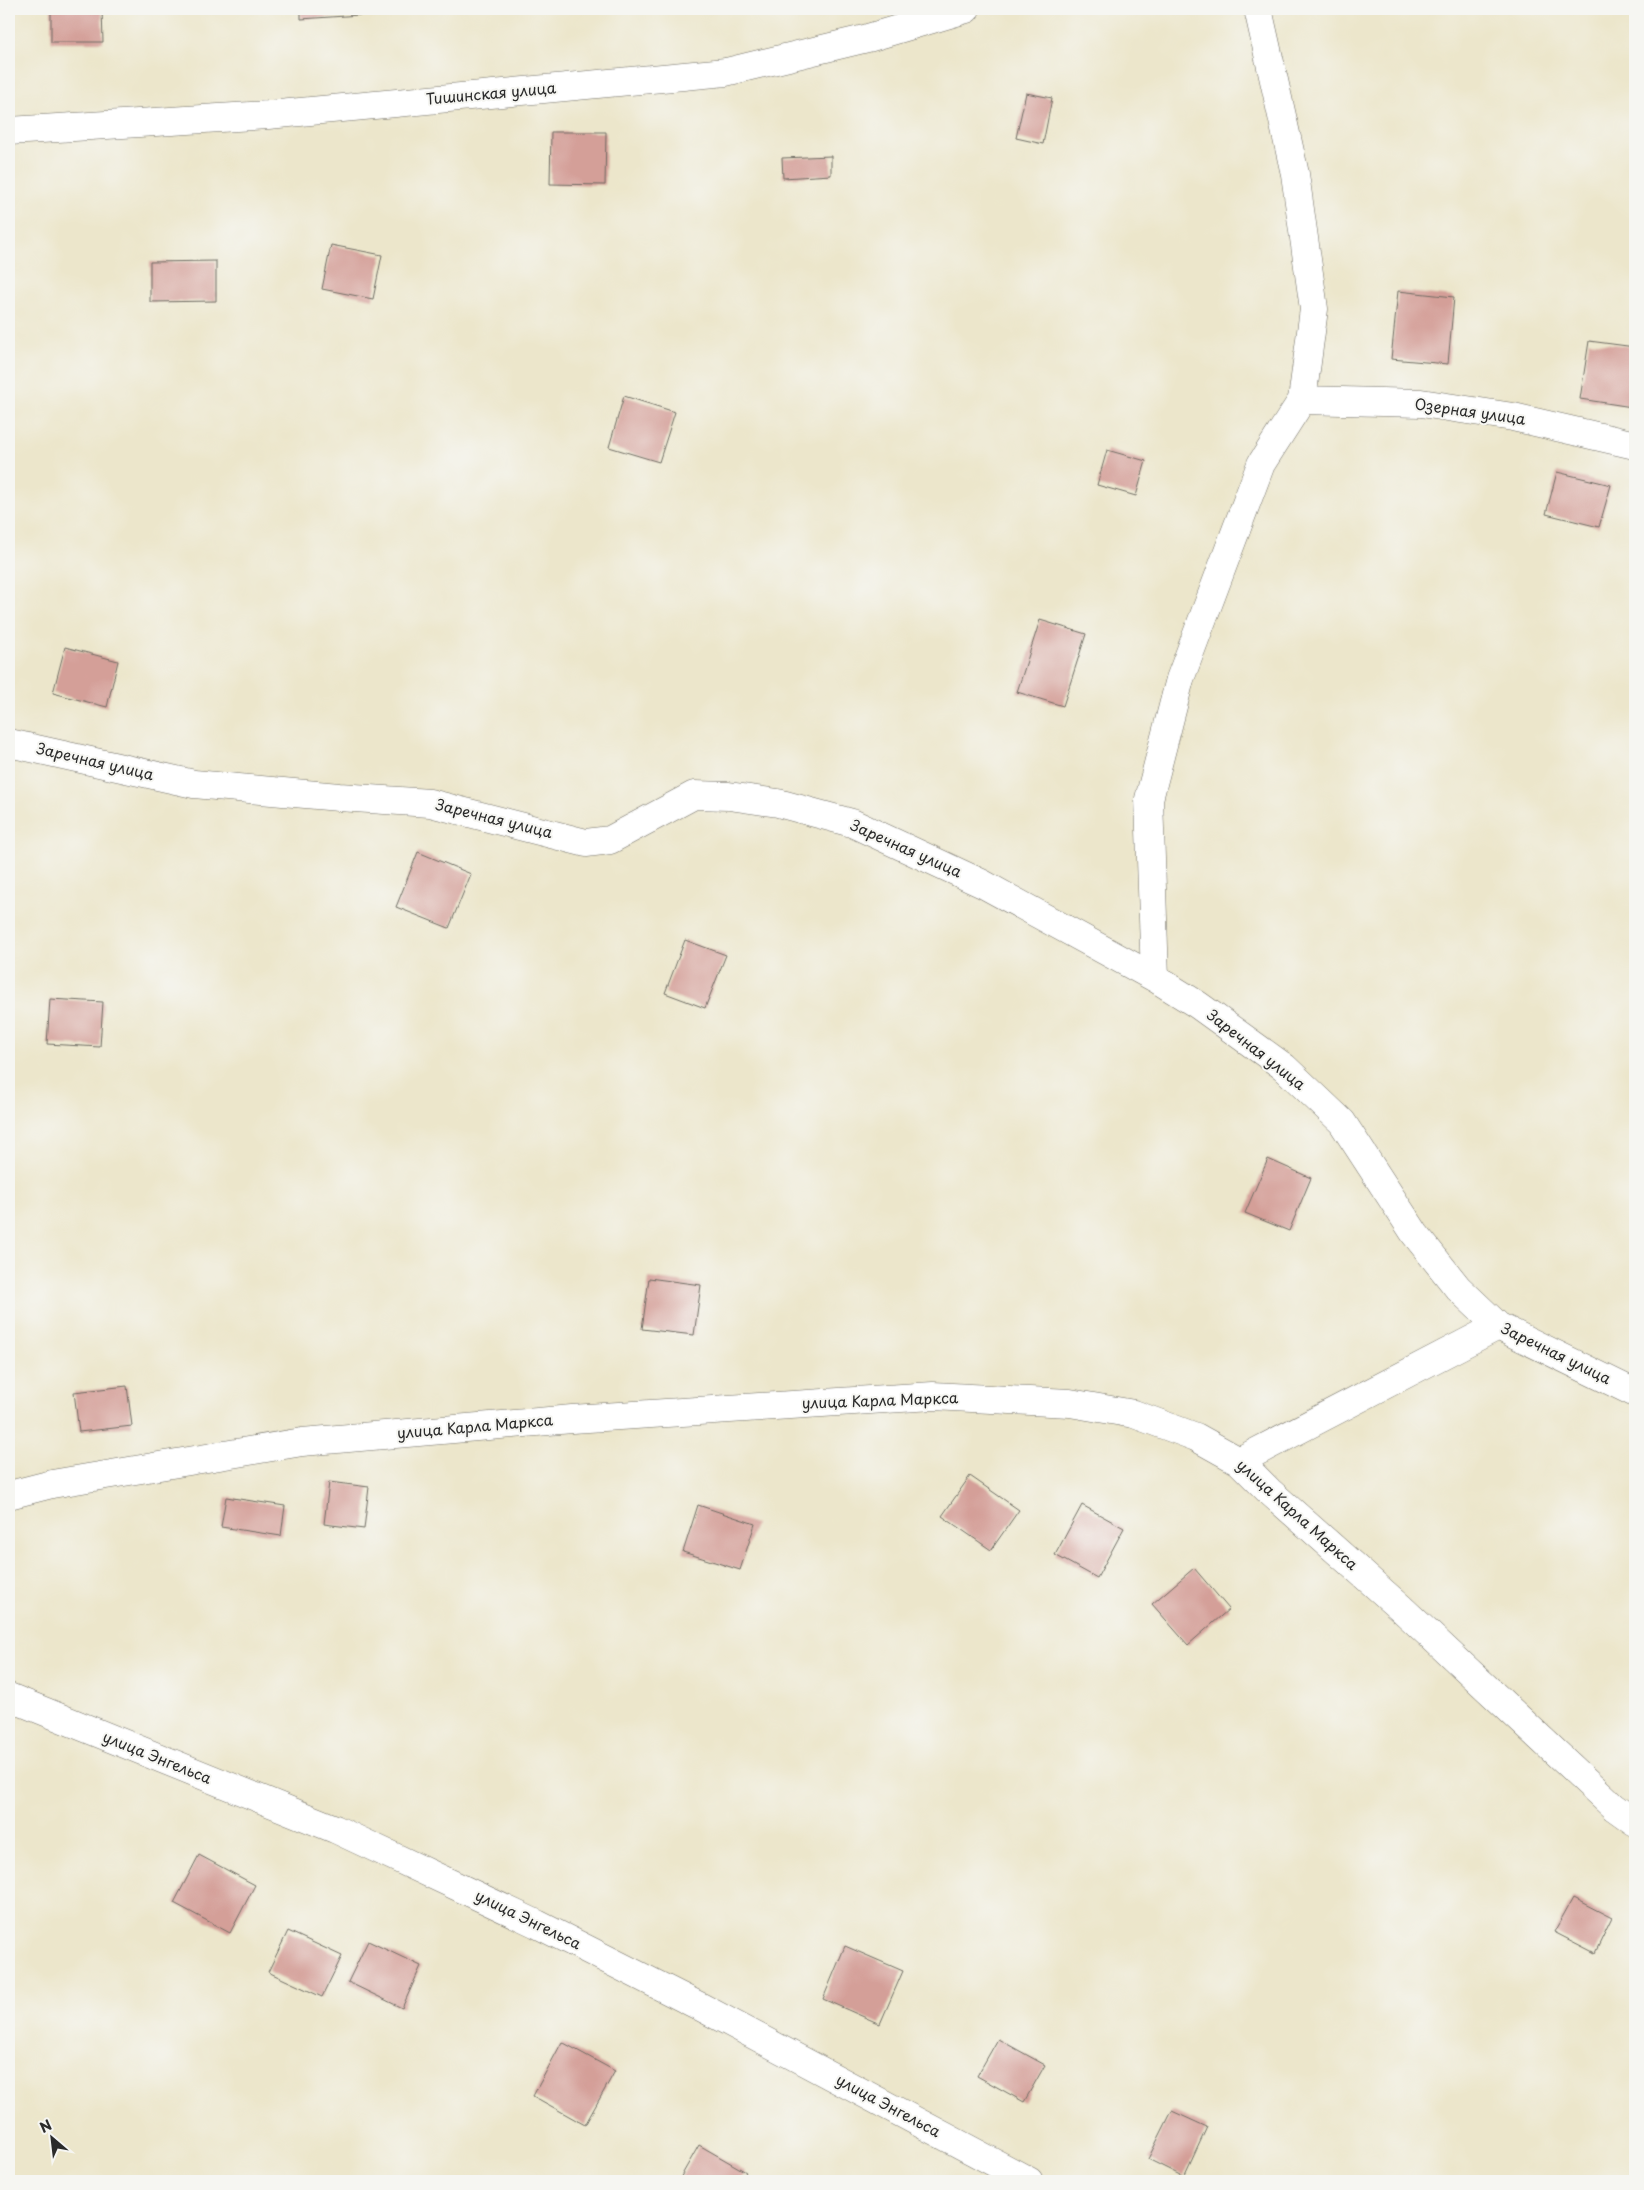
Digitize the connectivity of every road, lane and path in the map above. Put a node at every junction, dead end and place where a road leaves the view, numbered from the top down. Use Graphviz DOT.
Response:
graph roads {
  1 [pos="966,9"];
  2 [pos="1258,9"];
  3 [pos="9,131"];
  4 [pos="1302,400"];
  5 [pos="1635,445"];
  6 [pos="9,743"];
  7 [pos="1155,978"];
  8 [pos="1498,1326"];
  9 [pos="1635,1393"];
  10 [pos="1239,1461"];
  11 [pos="9,1495"];
  12 [pos="9,1697"];
  13 [pos="1635,1822"];
  14 [pos="1029,2181"];
  1 -- 3 [label="street, Тишинская улица"];
  2 -- 4 [label="street"];
  4 -- 5 [label="street, Озерная улица"];
  4 -- 7 [label="street"];
  6 -- 7 [label="street, Заречная улица"];
  7 -- 8 [label="street, Заречная улица"];
  8 -- 9 [label="street, Заречная улица"];
  8 -- 10 [label="street"];
  10 -- 11 [label="street, улица Карла Маркса"];
  10 -- 13 [label="street, улица Карла Маркса"];
  12 -- 14 [label="street, улица Энгельса"];
}
